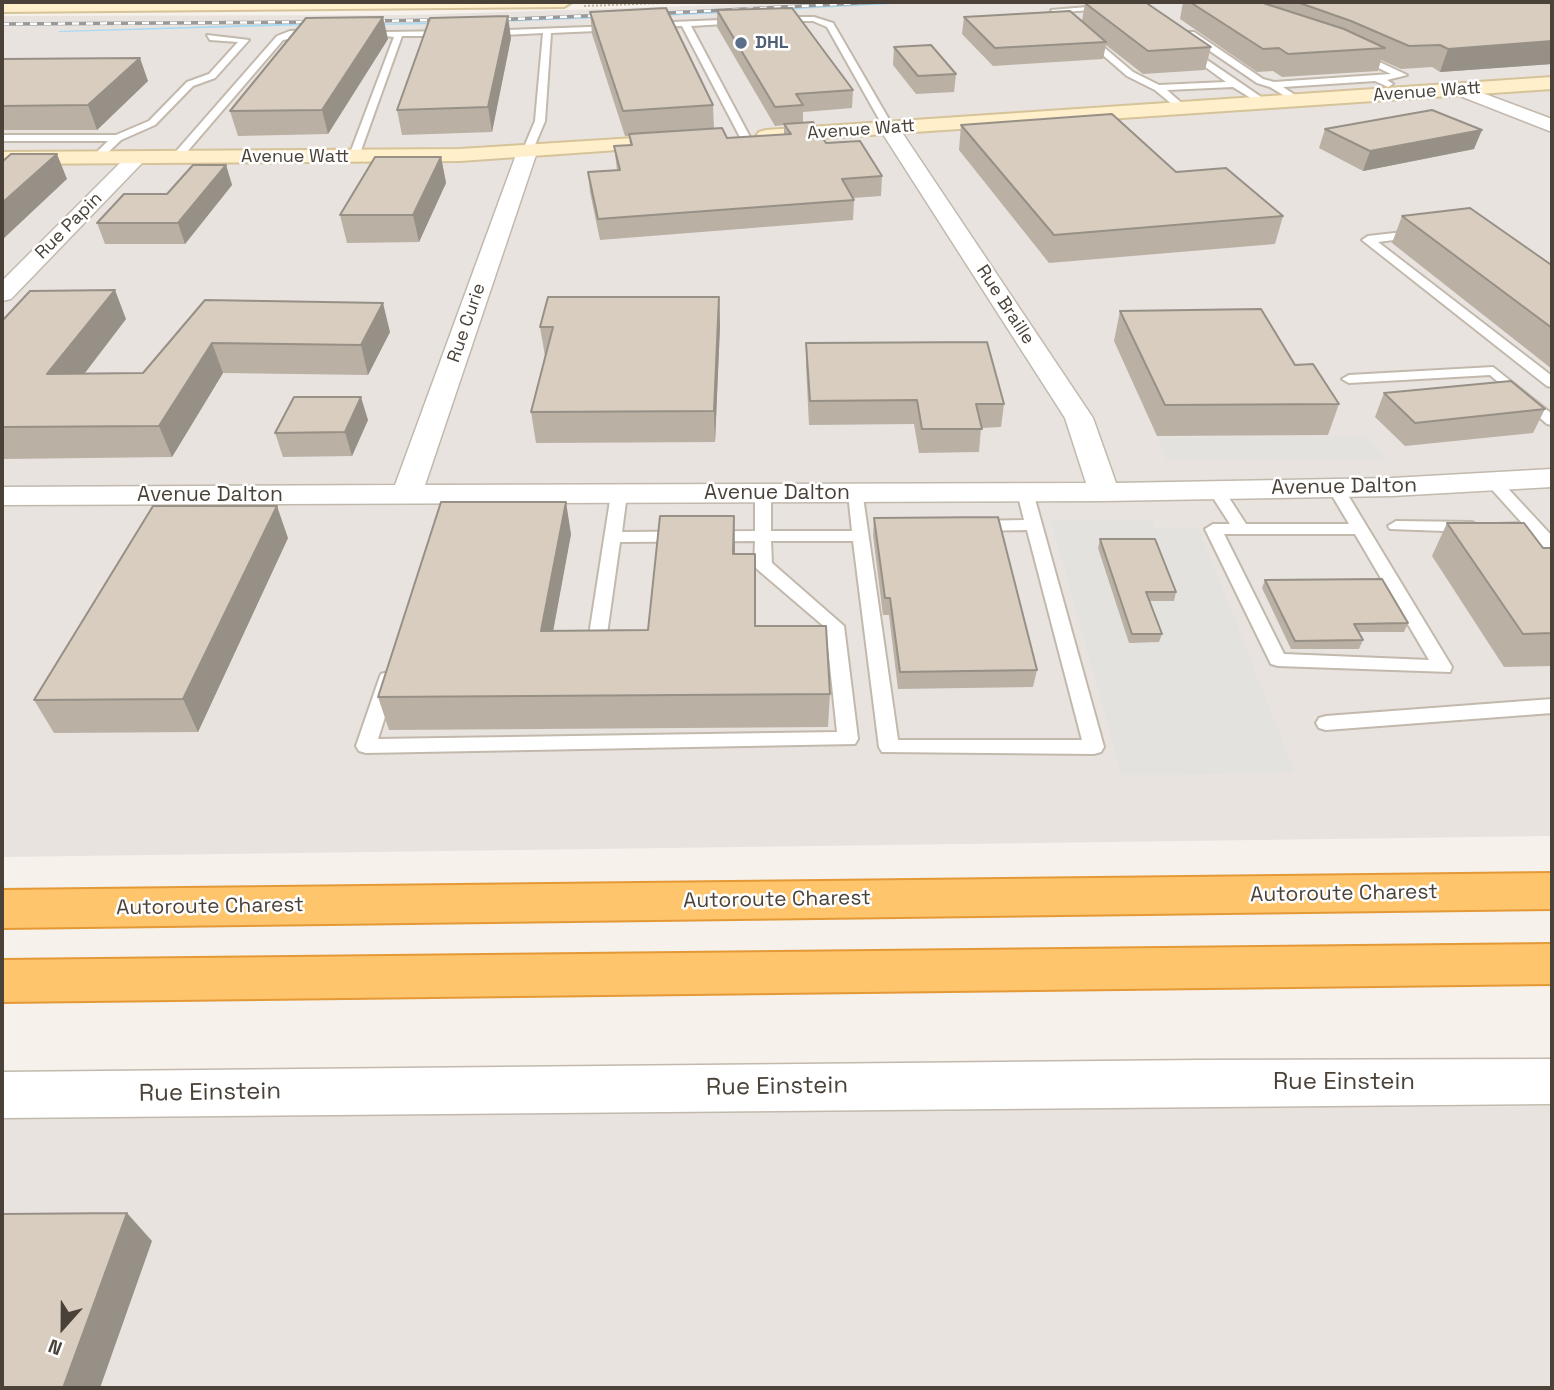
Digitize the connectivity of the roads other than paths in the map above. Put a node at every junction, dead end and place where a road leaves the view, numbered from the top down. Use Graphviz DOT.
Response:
graph roads {
  1 [pos="564,2"];
  2 [pos="1115,6"];
  3 [pos="2,7"];
  4 [pos="750,20"];
  5 [pos="763,20"];
  6 [pos="685,23"];
  7 [pos="644,26"];
  8 [pos="630,27"];
  9 [pos="1186,31"];
  10 [pos="547,32"];
  11 [pos="333,33"];
  12 [pos="466,33"];
  13 [pos="480,33"];
  14 [pos="373,34"];
  15 [pos="400,34"];
  16 [pos="210,37"];
  17 [pos="1181,45"];
  18 [pos="1341,47"];
  19 [pos="1377,78"];
  20 [pos="1552,83"];
  21 [pos="1235,84"];
  22 [pos="1158,89"];
  23 [pos="1461,90"];
  24 [pos="1404,93"];
  25 [pos="1269,94"];
  26 [pos="1182,108"];
  27 [pos="1552,126"];
  28 [pos="889,128"];
  29 [pos="745,137"];
  30 [pos="2,138"];
  31 [pos="117,138"];
  32 [pos="527,152"];
  33 [pos="354,156"];
  34 [pos="2,158"];
  35 [pos="96,158"];
  36 [pos="136,158"];
  37 [pos="176,158"];
  38 [pos="1437,232"];
  39 [pos="2,294"];
  40 [pos="1349,379"];
  41 [pos="1552,383"];
  42 [pos="1552,421"];
  43 [pos="1552,478"];
  44 [pos="1494,483"];
  45 [pos="1335,487"];
  46 [pos="1216,490"];
  47 [pos="856,492"];
  48 [pos="1025,492"];
  49 [pos="1104,492"];
  50 [pos="763,493"];
  51 [pos="407,494"];
  52 [pos="619,494"];
  53 [pos="2,496"];
  54 [pos="954,526"];
  55 [pos="1034,526"];
  56 [pos="1396,526"];
  57 [pos="1536,528"];
  58 [pos="1241,529"];
  59 [pos="1360,529"];
  60 [pos="865,530"];
  61 [pos="613,537"];
  62 [pos="763,537"];
  63 [pos="1552,546"];
  64 [pos="596,648"];
  65 [pos="392,666"];
  66 [pos="1552,706"];
  67 [pos="1326,723"];
  68 [pos="1552,891"];
  69 [pos="2,909"];
  70 [pos="1552,964"];
  71 [pos="2,981"];
  72 [pos="1552,1082"];
  73 [pos="2,1095"];
  1 -- 3 [label="street"];
  2 -- 22 [label="lane"];
  4 -- 6 [label="lane"];
  5 -- 28 [label="lane"];
  6 -- 7 [label="lane"];
  6 -- 29 [label="lane"];
  8 -- 10 [label="lane"];
  9 -- 25 [label="lane"];
  10 -- 13 [label="lane"];
  10 -- 32 [label="lane"];
  11 -- 37 [label="lane"];
  12 -- 15 [label="lane"];
  14 -- 15 [label="lane"];
  15 -- 33 [label="lane"];
  16 -- 31 [label="lane"];
  17 -- 21 [label="lane"];
  18 -- 19 [label="lane"];
  19 -- 24 [label="lane"];
  19 -- 25 [label="lane"];
  20 -- 23 [label="street, Avenue Watt"];
  21 -- 22 [label="lane"];
  21 -- 25 [label="lane"];
  22 -- 26 [label="lane"];
  23 -- 24 [label="street, Avenue Watt"];
  23 -- 27 [label="street"];
  24 -- 25 [label="street, Avenue Watt"];
  25 -- 26 [label="street, Avenue Watt"];
  26 -- 28 [label="street, Avenue Watt"];
  28 -- 29 [label="street, Avenue Watt"];
  28 -- 49 [label="street, Rue Braille"];
  29 -- 32 [label="street, Avenue Watt"];
  30 -- 31 [label="lane"];
  31 -- 35 [label="lane"];
  32 -- 33 [label="street, Avenue Watt"];
  32 -- 51 [label="street, Rue Curie"];
  33 -- 37 [label="street, Avenue Watt"];
  34 -- 35 [label="street, Avenue Watt"];
  35 -- 36 [label="street, Avenue Watt"];
  36 -- 37 [label="street, Avenue Watt"];
  36 -- 39 [label="street, Rue Papin"];
  38 -- 41 [label="lane"];
  40 -- 42 [label="lane"];
  43 -- 44 [label="street, Avenue Dalton"];
  44 -- 45 [label="street, Avenue Dalton"];
  44 -- 57 [label="lane"];
  45 -- 46 [label="street, Avenue Dalton"];
  45 -- 59 [label="lane"];
  46 -- 49 [label="street, Avenue Dalton"];
  46 -- 58 [label="lane"];
  47 -- 48 [label="street, Avenue Dalton"];
  47 -- 50 [label="street, Avenue Dalton"];
  47 -- 60 [label="lane"];
  48 -- 49 [label="street, Avenue Dalton"];
  48 -- 55 [label="lane"];
  50 -- 52 [label="street, Avenue Dalton"];
  50 -- 62 [label="lane"];
  51 -- 52 [label="street, Avenue Dalton"];
  51 -- 53 [label="street, Avenue Dalton"];
  52 -- 61 [label="lane"];
  54 -- 55 [label="lane"];
  55 -- 60 [label="lane"];
  56 -- 57 [label="lane"];
  57 -- 63 [label="lane"];
  58 -- 59 [label="lane"];
  58 -- 59 [label="lane"];
  60 -- 62 [label="lane"];
  61 -- 62 [label="lane"];
  61 -- 64 [label="lane"];
  62 -- 65 [label="lane"];
  66 -- 67 [label="lane"];
  68 -- 69 [label="highway, Autoroute Charest"];
  70 -- 71 [label="highway"];
  72 -- 73 [label="street, Rue Einstein"];
}
